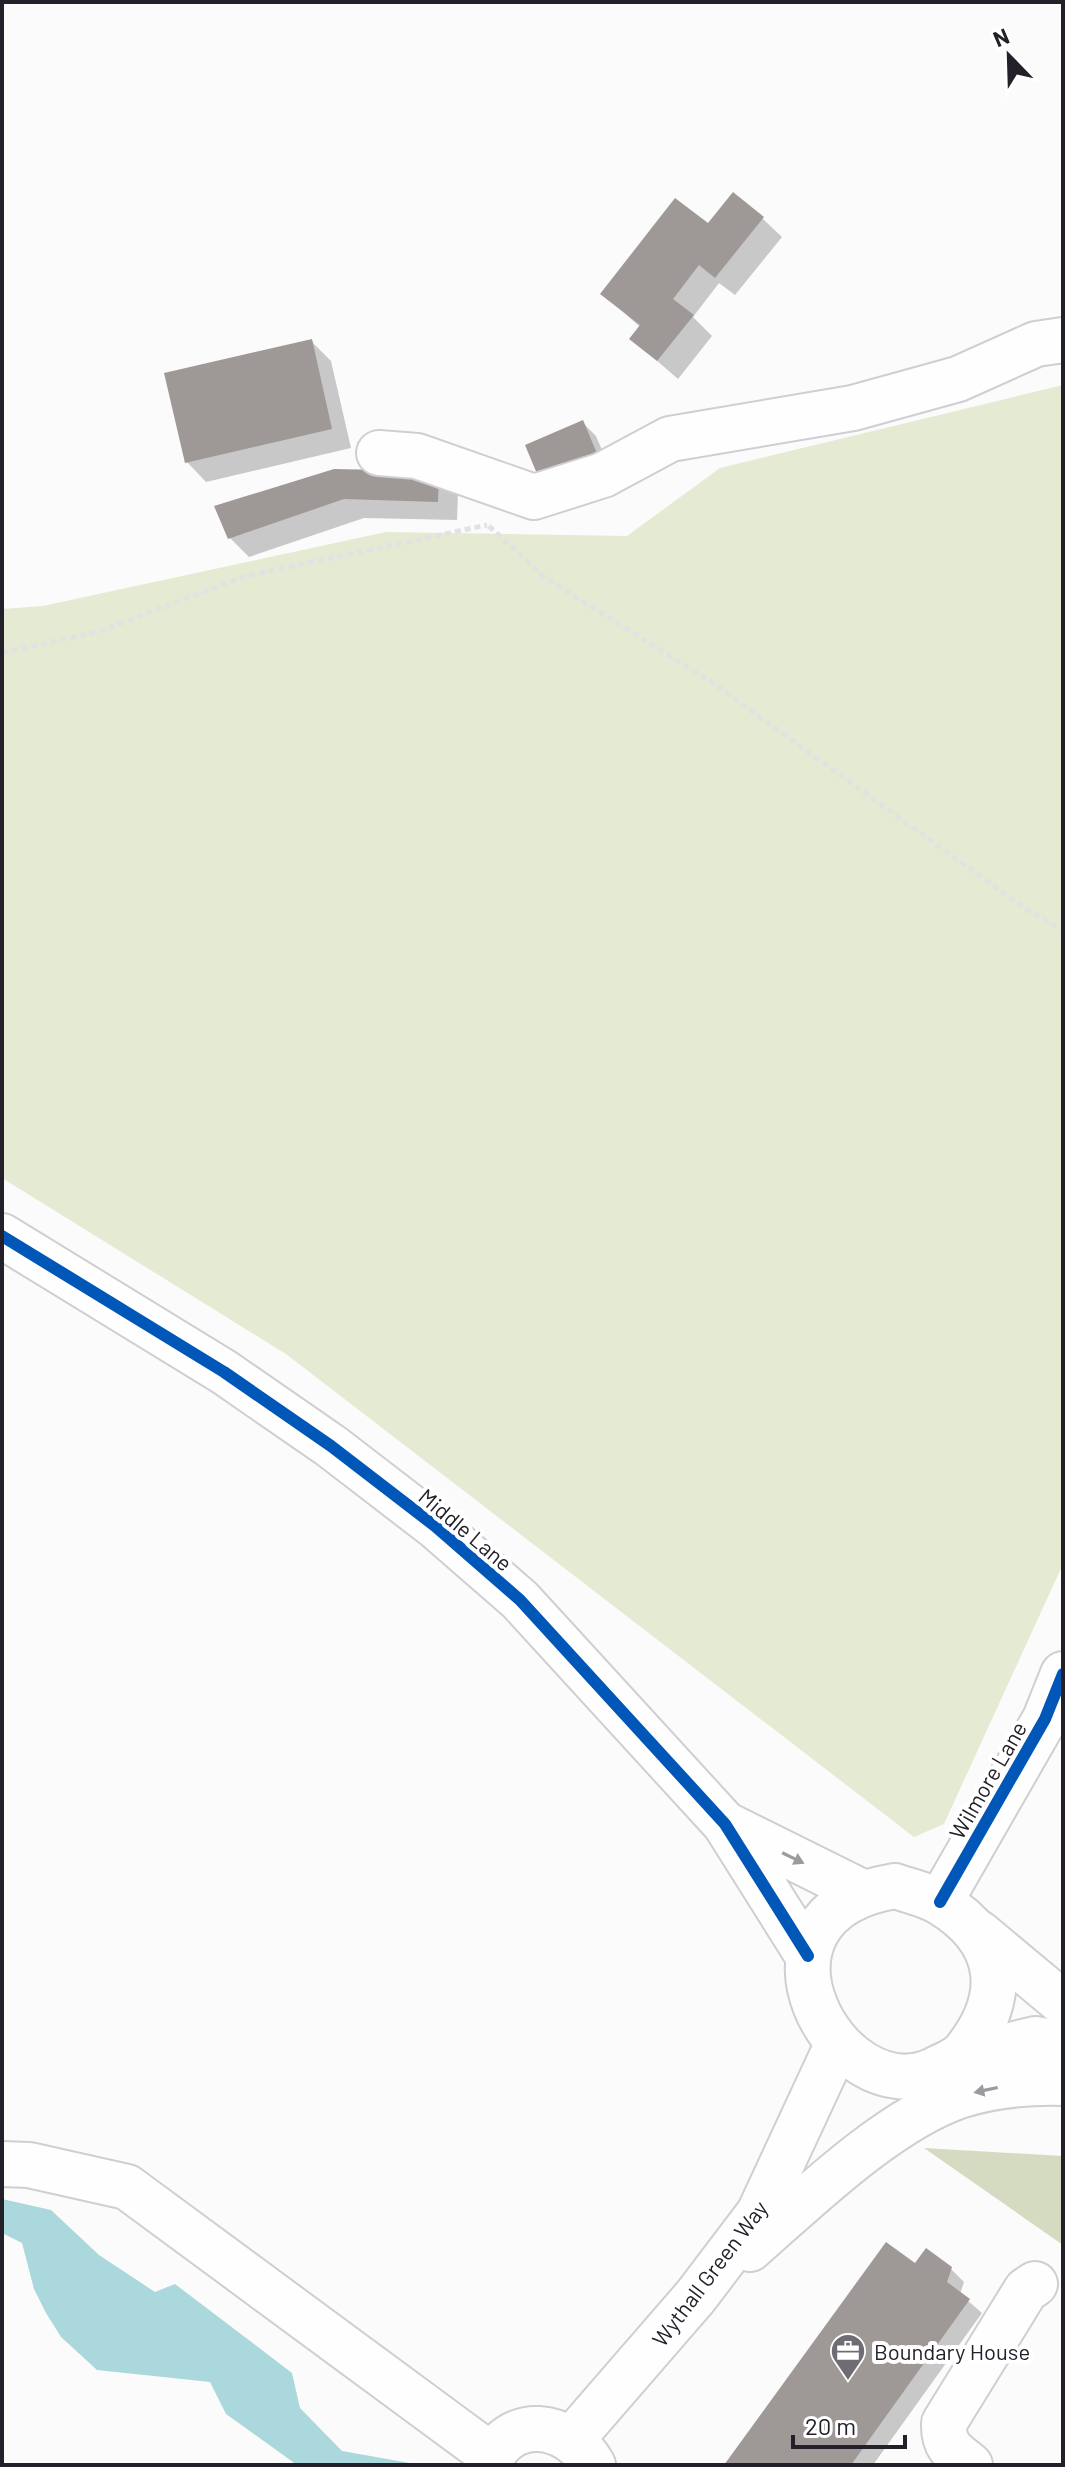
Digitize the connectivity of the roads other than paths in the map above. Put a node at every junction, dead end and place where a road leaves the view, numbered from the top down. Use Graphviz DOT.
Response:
graph roads {
  1 [pos="1063,340"];
  2 [pos="379,453"];
  3 [pos="2,1236"];
  4 [pos="1063,1674"];
  5 [pos="725,1824"];
  6 [pos="862,1892"];
  7 [pos="940,1902"];
  8 [pos="979,1933"];
  9 [pos="808,1956"];
  10 [pos="1063,2003"];
  11 [pos="1063,2044"];
  12 [pos="837,2045"];
  13 [pos="960,2058"];
  14 [pos="1063,2083"];
  15 [pos="2,2164"];
  16 [pos="1035,2284"];
  17 [pos="696,2296"];
  18 [pos="583,2452"];
  19 [pos="490,2460"];
  20 [pos="970,2465"];
  1 -- 2 [label="street"];
  3 -- 5 [label="street, Middle Lane"];
  4 -- 7 [label="street, Wilmore Lane"];
  5 -- 6 [label="street, Middle Lane, one-way"];
  5 -- 9 [label="street, Middle Lane"];
  6 -- 7 [label="street, Middle Lane"];
  6 -- 9 [label="street, Middle Lane"];
  7 -- 8 [label="street, Middle Lane"];
  8 -- 10 [label="street, Middle Lane"];
  8 -- 13 [label="street, Middle Lane"];
  9 -- 12 [label="street, Middle Lane"];
  11 -- 13 [label="street, Middle Lane"];
  12 -- 13 [label="street, Middle Lane"];
  12 -- 17 [label="street, Wythall Green Way"];
  14 -- 17 [label="street, one-way"];
  15 -- 19 [label="street"];
  16 -- 20 [label="street"];
  17 -- 18 [label="street, Wythall Green Way"];
  18 -- 19 [label="street, Wythall Green Way"];
}
